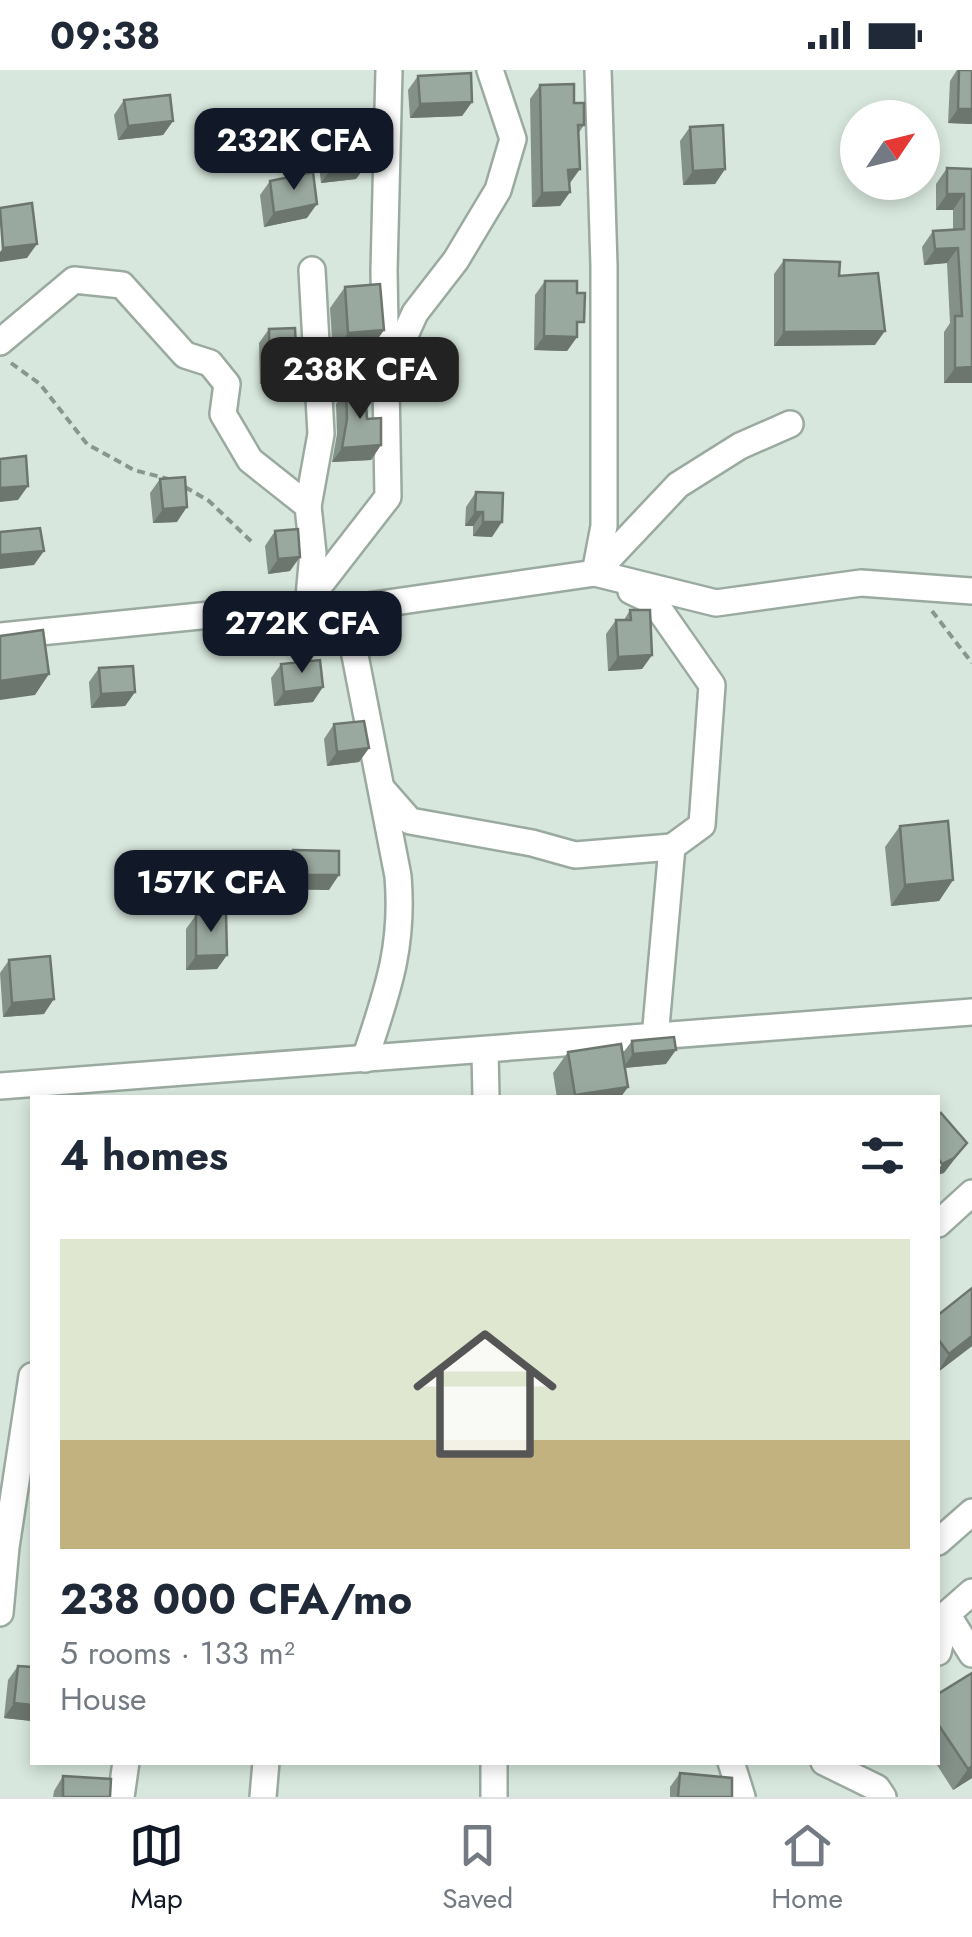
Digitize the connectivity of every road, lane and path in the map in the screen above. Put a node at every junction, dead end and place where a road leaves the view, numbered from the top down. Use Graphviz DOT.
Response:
graph roads {
  1 [pos="388,70"];
  2 [pos="490,70"];
  3 [pos="598,70"];
  4 [pos="312,270"];
  5 [pos="0,342"];
  6 [pos="0,355"];
  7 [pos="387,375"];
  8 [pos="790,424"];
  9 [pos="308,506"];
  10 [pos="254,544"];
  11 [pos="596,573"];
  12 [pos="915,586"];
  13 [pos="972,591"];
  14 [pos="346,609"];
  15 [pos="308,612"];
  16 [pos="0,636"];
  17 [pos="972,663"];
  18 [pos="379,785"];
  19 [pos="672,846"];
  20 [pos="972,1012"];
  21 [pos="655,1038"];
  22 [pos="485,1050"];
  23 [pos="365,1059"];
  24 [pos="193,1085"];
  25 [pos="0,1086"];
  26 [pos="55,1090"];
  27 [pos="486,1095"];
  28 [pos="972,1194"];
  29 [pos="940,1222"];
  30 [pos="30,1389"];
  31 [pos="972,1512"];
  32 [pos="940,1540"];
  33 [pos="972,1592"];
  34 [pos="0,1613"];
  35 [pos="947,1614"];
  36 [pos="940,1644"];
  37 [pos="972,1654"];
  38 [pos="126,1765"];
  39 [pos="266,1765"];
  40 [pos="494,1765"];
  41 [pos="732,1765"];
  42 [pos="832,1765"];
  43 [pos="879,1783"];
  44 [pos="121,1797"];
  45 [pos="263,1797"];
  46 [pos="494,1797"];
  47 [pos="742,1797"];
  1 -- 7 [label="street"];
  2 -- 7 [label="street"];
  3 -- 11 [label="street"];
  4 -- 9 [label="street"];
  5 -- 9 [label="street"];
  6 -- 10 [label="path"];
  7 -- 15 [label="street"];
  8 -- 11 [label="street"];
  9 -- 15 [label="street"];
  11 -- 12 [label="street"];
  11 -- 14 [label="street"];
  11 -- 19 [label="street"];
  12 -- 13 [label="street"];
  12 -- 17 [label="path"];
  14 -- 15 [label="street"];
  14 -- 18 [label="street"];
  15 -- 16 [label="street"];
  18 -- 19 [label="street"];
  18 -- 23 [label="street"];
  19 -- 21 [label="street"];
  20 -- 21 [label="street"];
  21 -- 22 [label="street"];
  22 -- 23 [label="street"];
  22 -- 27 [label="street"];
  23 -- 24 [label="street"];
  24 -- 26 [label="street"];
  25 -- 26 [label="street"];
  28 -- 29 [label="street"];
  30 -- 34 [label="street"];
  31 -- 32 [label="street"];
  33 -- 35 [label="street"];
  35 -- 36 [label="street"];
  35 -- 37 [label="street"];
  38 -- 44 [label="street"];
  39 -- 45 [label="street"];
  40 -- 46 [label="street"];
  41 -- 47 [label="street"];
  42 -- 43 [label="street"];
}
